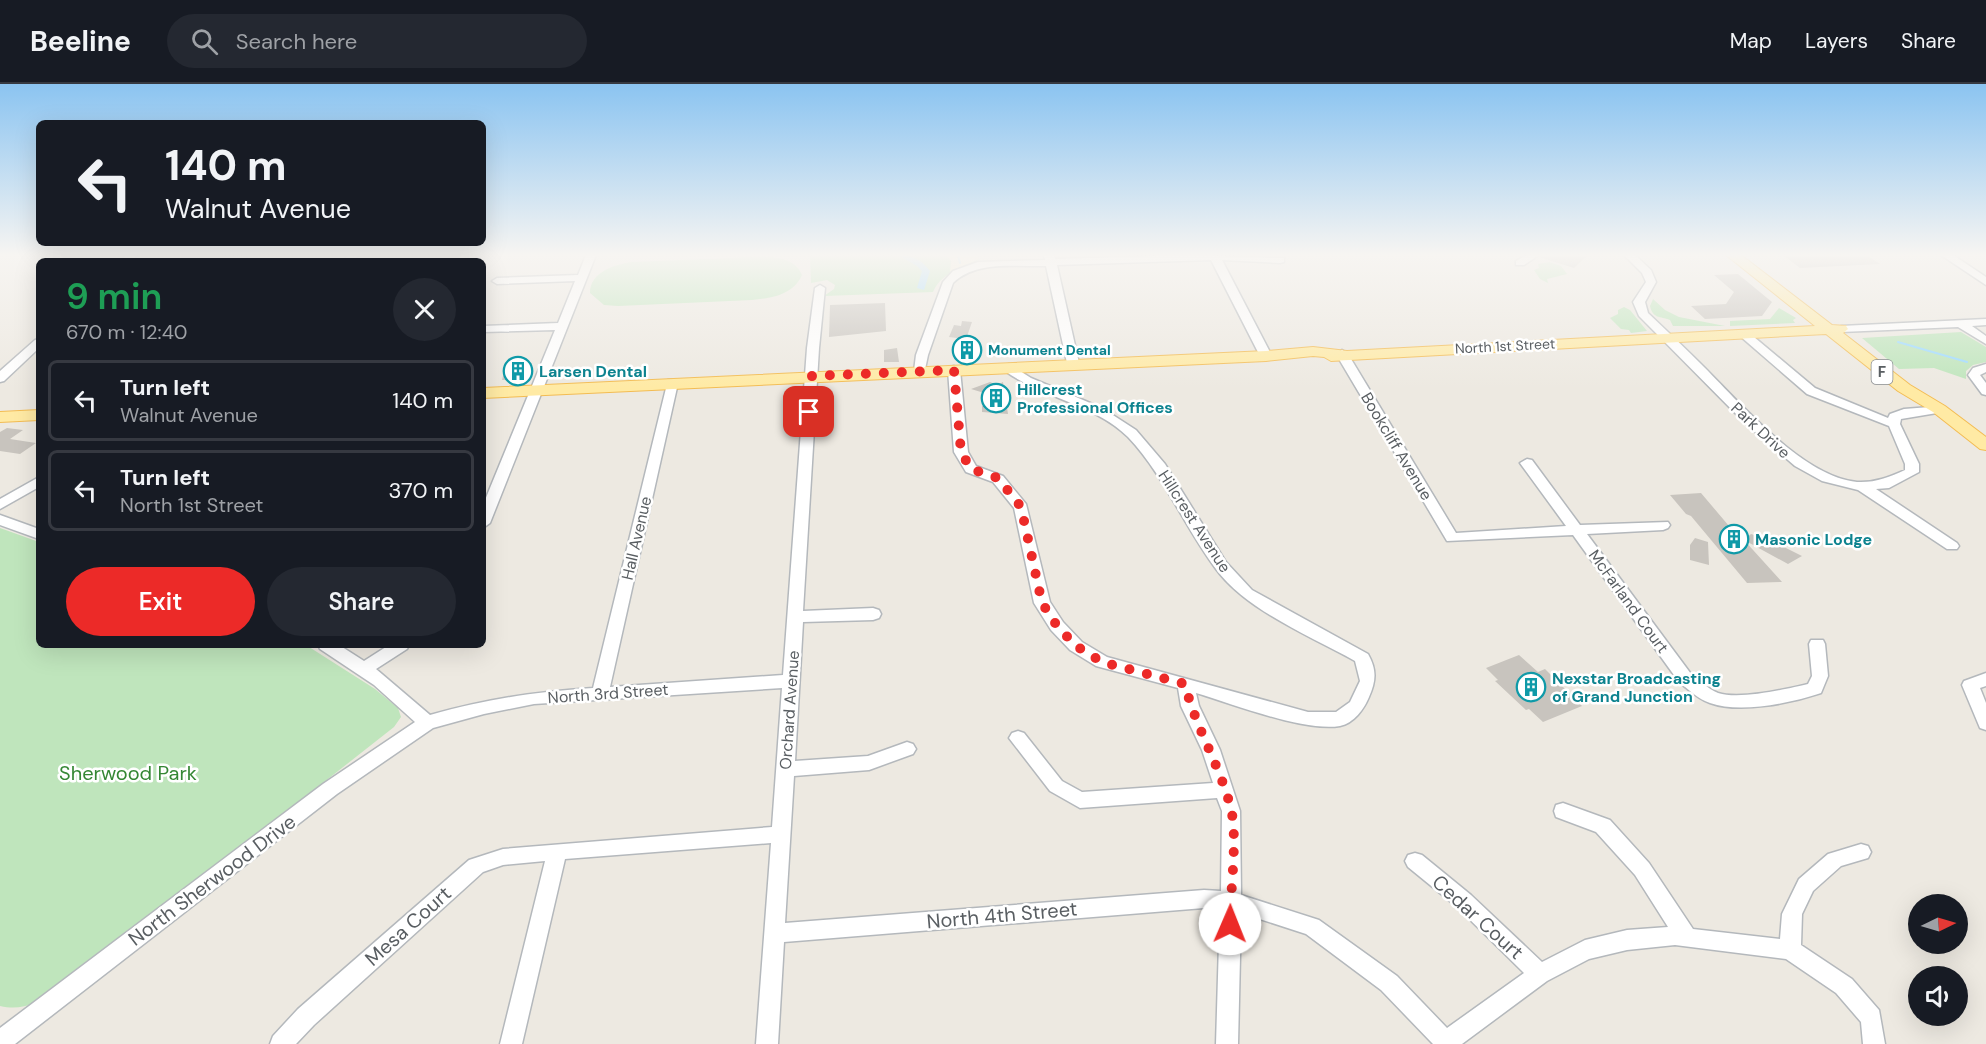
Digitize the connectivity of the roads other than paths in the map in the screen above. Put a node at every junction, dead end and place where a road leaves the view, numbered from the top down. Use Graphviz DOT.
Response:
graph roads {
  1 [pos="572,300"];
  2 [pos="819,300"];
  3 [pos="942,300"];
  4 [pos="1059,300"];
  5 [pos="1237,300"];
  6 [pos="1641,300"];
  7 [pos="1795,300"];
  8 [pos="1799,300"];
  9 [pos="1986,322"];
  10 [pos="1962,324"];
  11 [pos="562,326"];
  12 [pos="486,329"];
  13 [pos="1835,329"];
  14 [pos="1744,334"];
  15 [pos="1668,338"];
  16 [pos="1986,341"];
  17 [pos="36,345"];
  18 [pos="1342,354"];
  19 [pos="1266,357"];
  20 [pos="1073,363"];
  21 [pos="1119,363"];
  22 [pos="1034,367"];
  23 [pos="1009,368"];
  24 [pos="1986,368"];
  25 [pos="954,370"];
  26 [pos="920,371"];
  27 [pos="812,376"];
  28 [pos="0,378"];
  29 [pos="672,383"];
  30 [pos="536,390"];
  31 [pos="1986,391"];
  32 [pos="486,393"];
  33 [pos="1939,409"];
  34 [pos="36,415"];
  35 [pos="0,417"];
  36 [pos="1894,424"];
  37 [pos="1986,445"];
  38 [pos="1527,463"];
  39 [pos="36,482"];
  40 [pos="1863,487"];
  41 [pos="0,506"];
  42 [pos="486,515"];
  43 [pos="0,520"];
  44 [pos="1662,525"];
  45 [pos="1579,532"];
  46 [pos="36,533"];
  47 [pos="1952,546"];
  48 [pos="873,614"];
  49 [pos="795,617"];
  50 [pos="1817,644"];
  51 [pos="331,648"];
  52 [pos="396,648"];
  53 [pos="365,668"];
  54 [pos="1986,679"];
  55 [pos="791,681"];
  56 [pos="1185,684"];
  57 [pos="1986,687"];
  58 [pos="600,693"];
  59 [pos="1986,697"];
  60 [pos="427,723"];
  61 [pos="1986,723"];
  62 [pos="1018,738"];
  63 [pos="907,748"];
  64 [pos="785,769"];
  65 [pos="1224,790"];
  66 [pos="1563,811"];
  67 [pos="781,834"];
  68 [pos="557,851"];
  69 [pos="1861,852"];
  70 [pos="1415,861"];
  71 [pos="1230,900"];
  72 [pos="774,933"];
  73 [pos="1687,938"];
  74 [pos="1790,950"];
  75 [pos="1540,974"];
  76 [pos="0,1042"];
  77 [pos="1447,1043"];
  78 [pos="280,1044"];
  79 [pos="511,1044"];
  80 [pos="767,1044"];
  81 [pos="1227,1044"];
  82 [pos="1874,1044"];
  1 -- 11 [label="street"];
  2 -- 27 [label="street, Orchard Avenue"];
  3 -- 26 [label="street"];
  4 -- 20 [label="street"];
  5 -- 19 [label="street"];
  6 -- 15 [label="street, Park Drive"];
  7 -- 13 [label="main road, F"];
  8 -- 13 [label="main road, F"];
  9 -- 10 [label="street, North 1st Street"];
  10 -- 13 [label="street, North 1st Street"];
  10 -- 16 [label="street"];
  11 -- 12 [label="street"];
  11 -- 30 [label="street"];
  13 -- 14 [label="main road, North 1st Street"];
  13 -- 33 [label="main road, F"];
  14 -- 15 [label="main road, North 1st Street"];
  14 -- 36 [label="street"];
  15 -- 18 [label="main road, North 1st Street"];
  15 -- 40 [label="street, Park Drive"];
  17 -- 28 [label="street"];
  18 -- 19 [label="main road, North 1st Street"];
  18 -- 45 [label="street, Bookcliff Avenue"];
  19 -- 21 [label="main road, North 1st Street"];
  20 -- 21 [label="main road, North 1st Street"];
  20 -- 22 [label="main road, North 1st Street"];
  21 -- 22 [label="main road, North 1st Street"];
  22 -- 23 [label="main road, North 1st Street"];
  23 -- 25 [label="main road, North 1st Street"];
  23 -- 56 [label="street, Hillcrest Avenue"];
  24 -- 31 [label="street"];
  25 -- 26 [label="main road, North 1st Street"];
  25 -- 56 [label="street, Hillcrest Avenue"];
  26 -- 27 [label="main road, North 1st Street"];
  27 -- 29 [label="main road, North 1st Street"];
  27 -- 49 [label="street, Orchard Avenue"];
  29 -- 30 [label="main road, North 1st Street"];
  29 -- 58 [label="street, Hall Avenue"];
  30 -- 32 [label="main road, North 1st Street"];
  30 -- 42 [label="street"];
  33 -- 36 [label="street"];
  33 -- 37 [label="main road, F"];
  34 -- 35 [label="main road"];
  36 -- 40 [label="street, Park Drive"];
  38 -- 45 [label="street, McFarland Court"];
  39 -- 41 [label="street"];
  40 -- 47 [label="street"];
  43 -- 46 [label="street"];
  44 -- 45 [label="street"];
  45 -- 50 [label="street, McFarland Court"];
  48 -- 49 [label="street"];
  49 -- 55 [label="street, Orchard Avenue"];
  51 -- 53 [label="street"];
  52 -- 53 [label="street"];
  53 -- 60 [label="street"];
  54 -- 61 [label="street"];
  55 -- 58 [label="street, North 3rd Street"];
  55 -- 64 [label="street, Orchard Avenue"];
  56 -- 65 [label="street"];
  57 -- 59 [label="street"];
  58 -- 60 [label="street, North 3rd Street"];
  60 -- 76 [label="street, North Sherwood Drive"];
  62 -- 65 [label="street"];
  63 -- 64 [label="street"];
  64 -- 67 [label="street, Orchard Avenue"];
  65 -- 71 [label="street"];
  66 -- 73 [label="street"];
  67 -- 68 [label="street"];
  67 -- 72 [label="street, Orchard Avenue"];
  68 -- 78 [label="street, Mesa Court"];
  68 -- 79 [label="street"];
  69 -- 74 [label="street"];
  70 -- 75 [label="street, Cedar Court"];
  71 -- 72 [label="street, North 4th Street"];
  71 -- 77 [label="street, North 4th Street"];
  71 -- 81 [label="street"];
  72 -- 80 [label="street, Orchard Avenue"];
  73 -- 74 [label="street"];
  73 -- 75 [label="street"];
  74 -- 82 [label="street"];
  75 -- 77 [label="street"];
}
